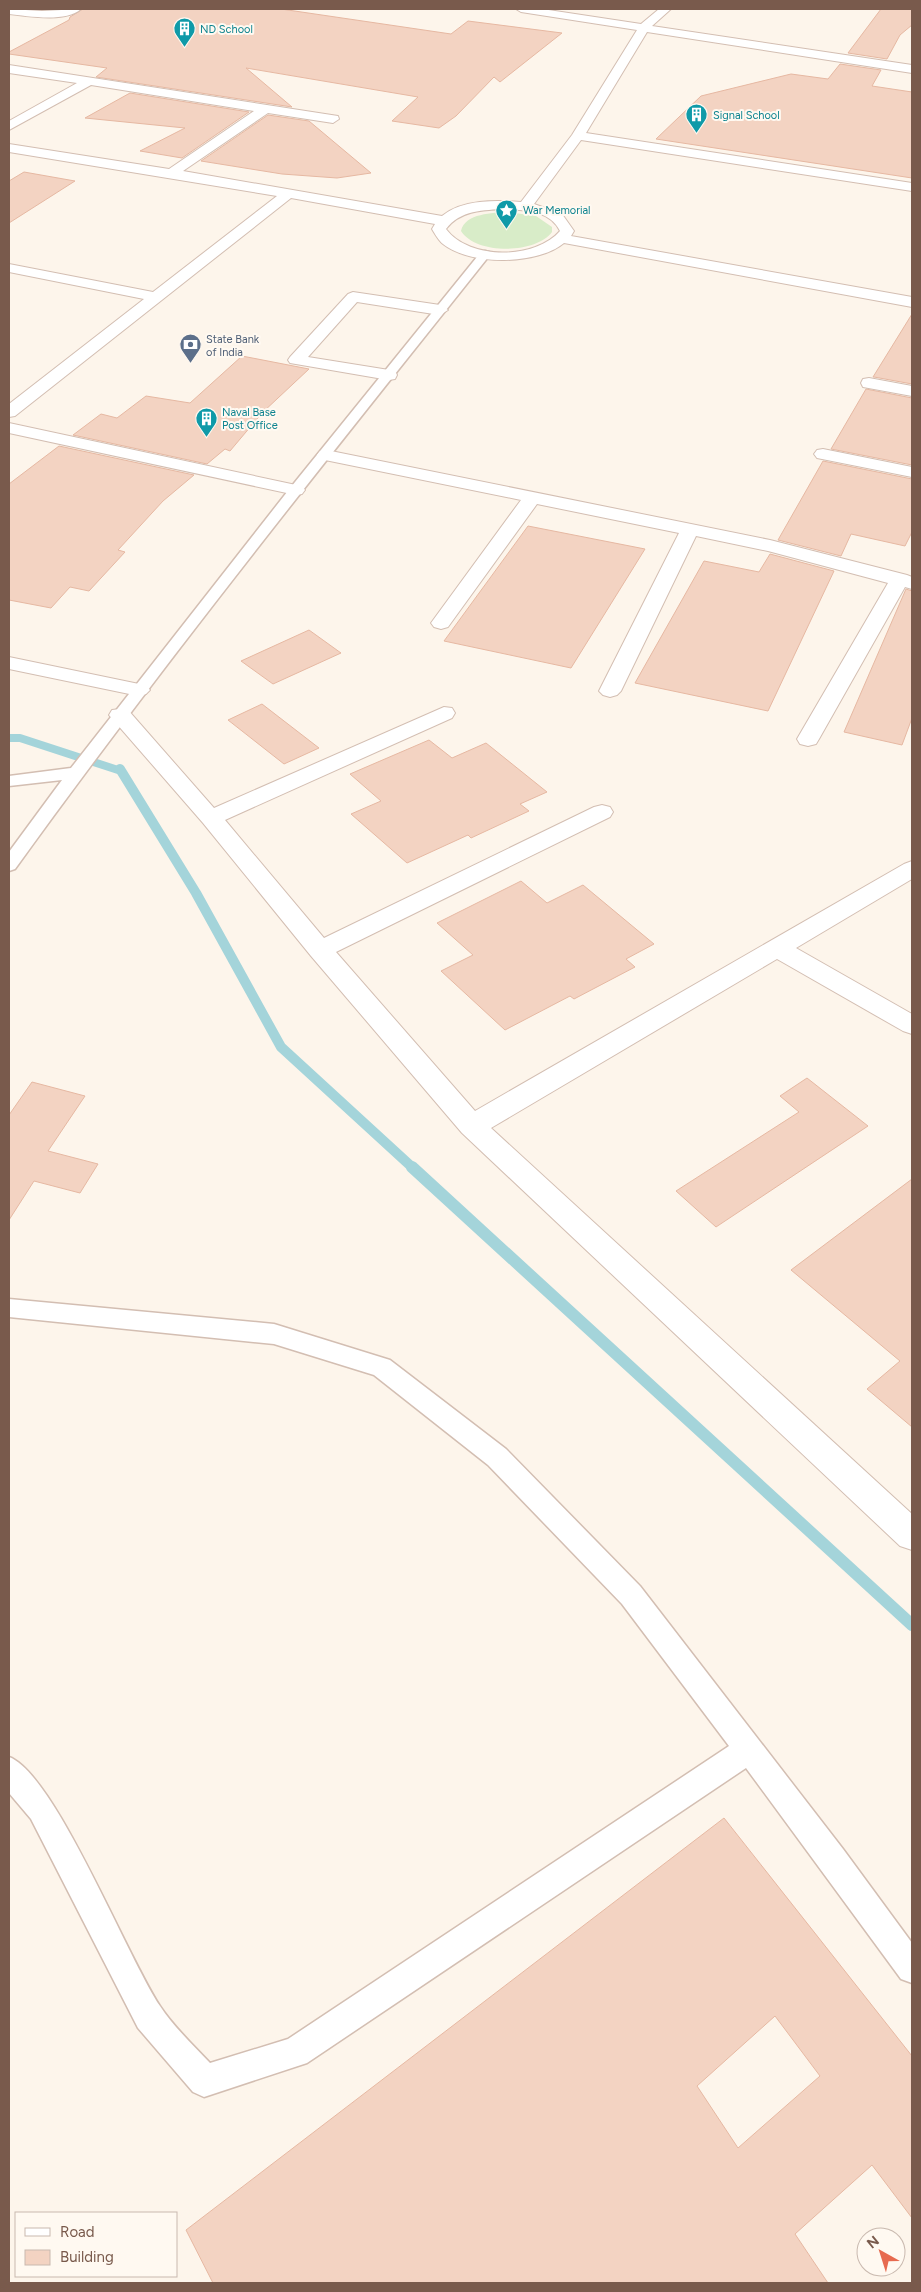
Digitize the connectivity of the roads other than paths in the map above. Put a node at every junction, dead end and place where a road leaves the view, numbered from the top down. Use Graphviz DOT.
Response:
graph roads {
  1 [pos="75,9"];
  2 [pos="521,9"];
  3 [pos="666,9"];
  4 [pos="9,11"];
  5 [pos="646,26"];
  6 [pos="9,69"];
  7 [pos="912,69"];
  8 [pos="90,81"];
  9 [pos="264,109"];
  10 [pos="333,119"];
  11 [pos="9,126"];
  12 [pos="578,136"];
  13 [pos="9,148"];
  14 [pos="171,173"];
  15 [pos="912,187"];
  16 [pos="288,194"];
  17 [pos="524,206"];
  18 [pos="443,221"];
  19 [pos="564,239"];
  20 [pos="485,254"];
  21 [pos="9,268"];
  22 [pos="157,297"];
  23 [pos="912,302"];
  24 [pos="440,310"];
  25 [pos="390,375"];
  26 [pos="869,383"];
  27 [pos="912,391"];
  28 [pos="9,412"];
  29 [pos="9,428"];
  30 [pos="823,454"];
  31 [pos="326,455"];
  32 [pos="912,472"];
  33 [pos="296,490"];
  34 [pos="532,498"];
  35 [pos="690,530"];
  36 [pos="906,581"];
  37 [pos="442,623"];
  38 [pos="9,663"];
  39 [pos="139,690"];
  40 [pos="610,691"];
  41 [pos="444,712"];
  42 [pos="120,715"];
  43 [pos="808,739"];
  44 [pos="80,769"];
  45 [pos="9,781"];
  46 [pos="602,812"];
  47 [pos="211,818"];
  48 [pos="9,864"];
  49 [pos="912,869"];
  50 [pos="777,948"];
  51 [pos="320,950"];
  52 [pos="912,1025"];
  53 [pos="472,1126"];
  54 [pos="9,1308"];
  55 [pos="912,1535"];
  56 [pos="749,1749"];
  57 [pos="9,1770"];
  58 [pos="912,1968"];
  1 -- 4 [label="street"];
  2 -- 5 [label="street"];
  3 -- 5 [label="street"];
  5 -- 7 [label="street"];
  5 -- 12 [label="street"];
  6 -- 8 [label="street"];
  8 -- 9 [label="street"];
  8 -- 11 [label="street"];
  9 -- 10 [label="street"];
  9 -- 14 [label="street"];
  12 -- 15 [label="street"];
  12 -- 17 [label="street"];
  13 -- 14 [label="street"];
  14 -- 16 [label="street"];
  16 -- 18 [label="street"];
  16 -- 22 [label="street"];
  17 -- 18 [label="street"];
  17 -- 19 [label="street"];
  18 -- 20 [label="street"];
  19 -- 20 [label="street"];
  19 -- 23 [label="street"];
  20 -- 24 [label="lane"];
  21 -- 22 [label="street"];
  22 -- 28 [label="street"];
  24 -- 25 [label="lane"];
  24 -- 25 [label="street"];
  25 -- 31 [label="lane"];
  26 -- 27 [label="street"];
  29 -- 33 [label="street"];
  30 -- 32 [label="street"];
  31 -- 33 [label="lane"];
  31 -- 34 [label="street"];
  33 -- 39 [label="lane"];
  34 -- 35 [label="street"];
  34 -- 37 [label="street"];
  35 -- 36 [label="street"];
  35 -- 40 [label="street"];
  36 -- 43 [label="street"];
  38 -- 39 [label="street"];
  39 -- 42 [label="lane"];
  41 -- 47 [label="street"];
  42 -- 44 [label="lane"];
  42 -- 47 [label="street"];
  44 -- 45 [label="lane"];
  44 -- 48 [label="lane"];
  46 -- 51 [label="street"];
  47 -- 51 [label="street"];
  49 -- 50 [label="street"];
  50 -- 52 [label="street"];
  50 -- 53 [label="street"];
  51 -- 53 [label="street"];
  53 -- 55 [label="street"];
  54 -- 56 [label="lane"];
  56 -- 57 [label="lane"];
  56 -- 58 [label="lane"];
}
